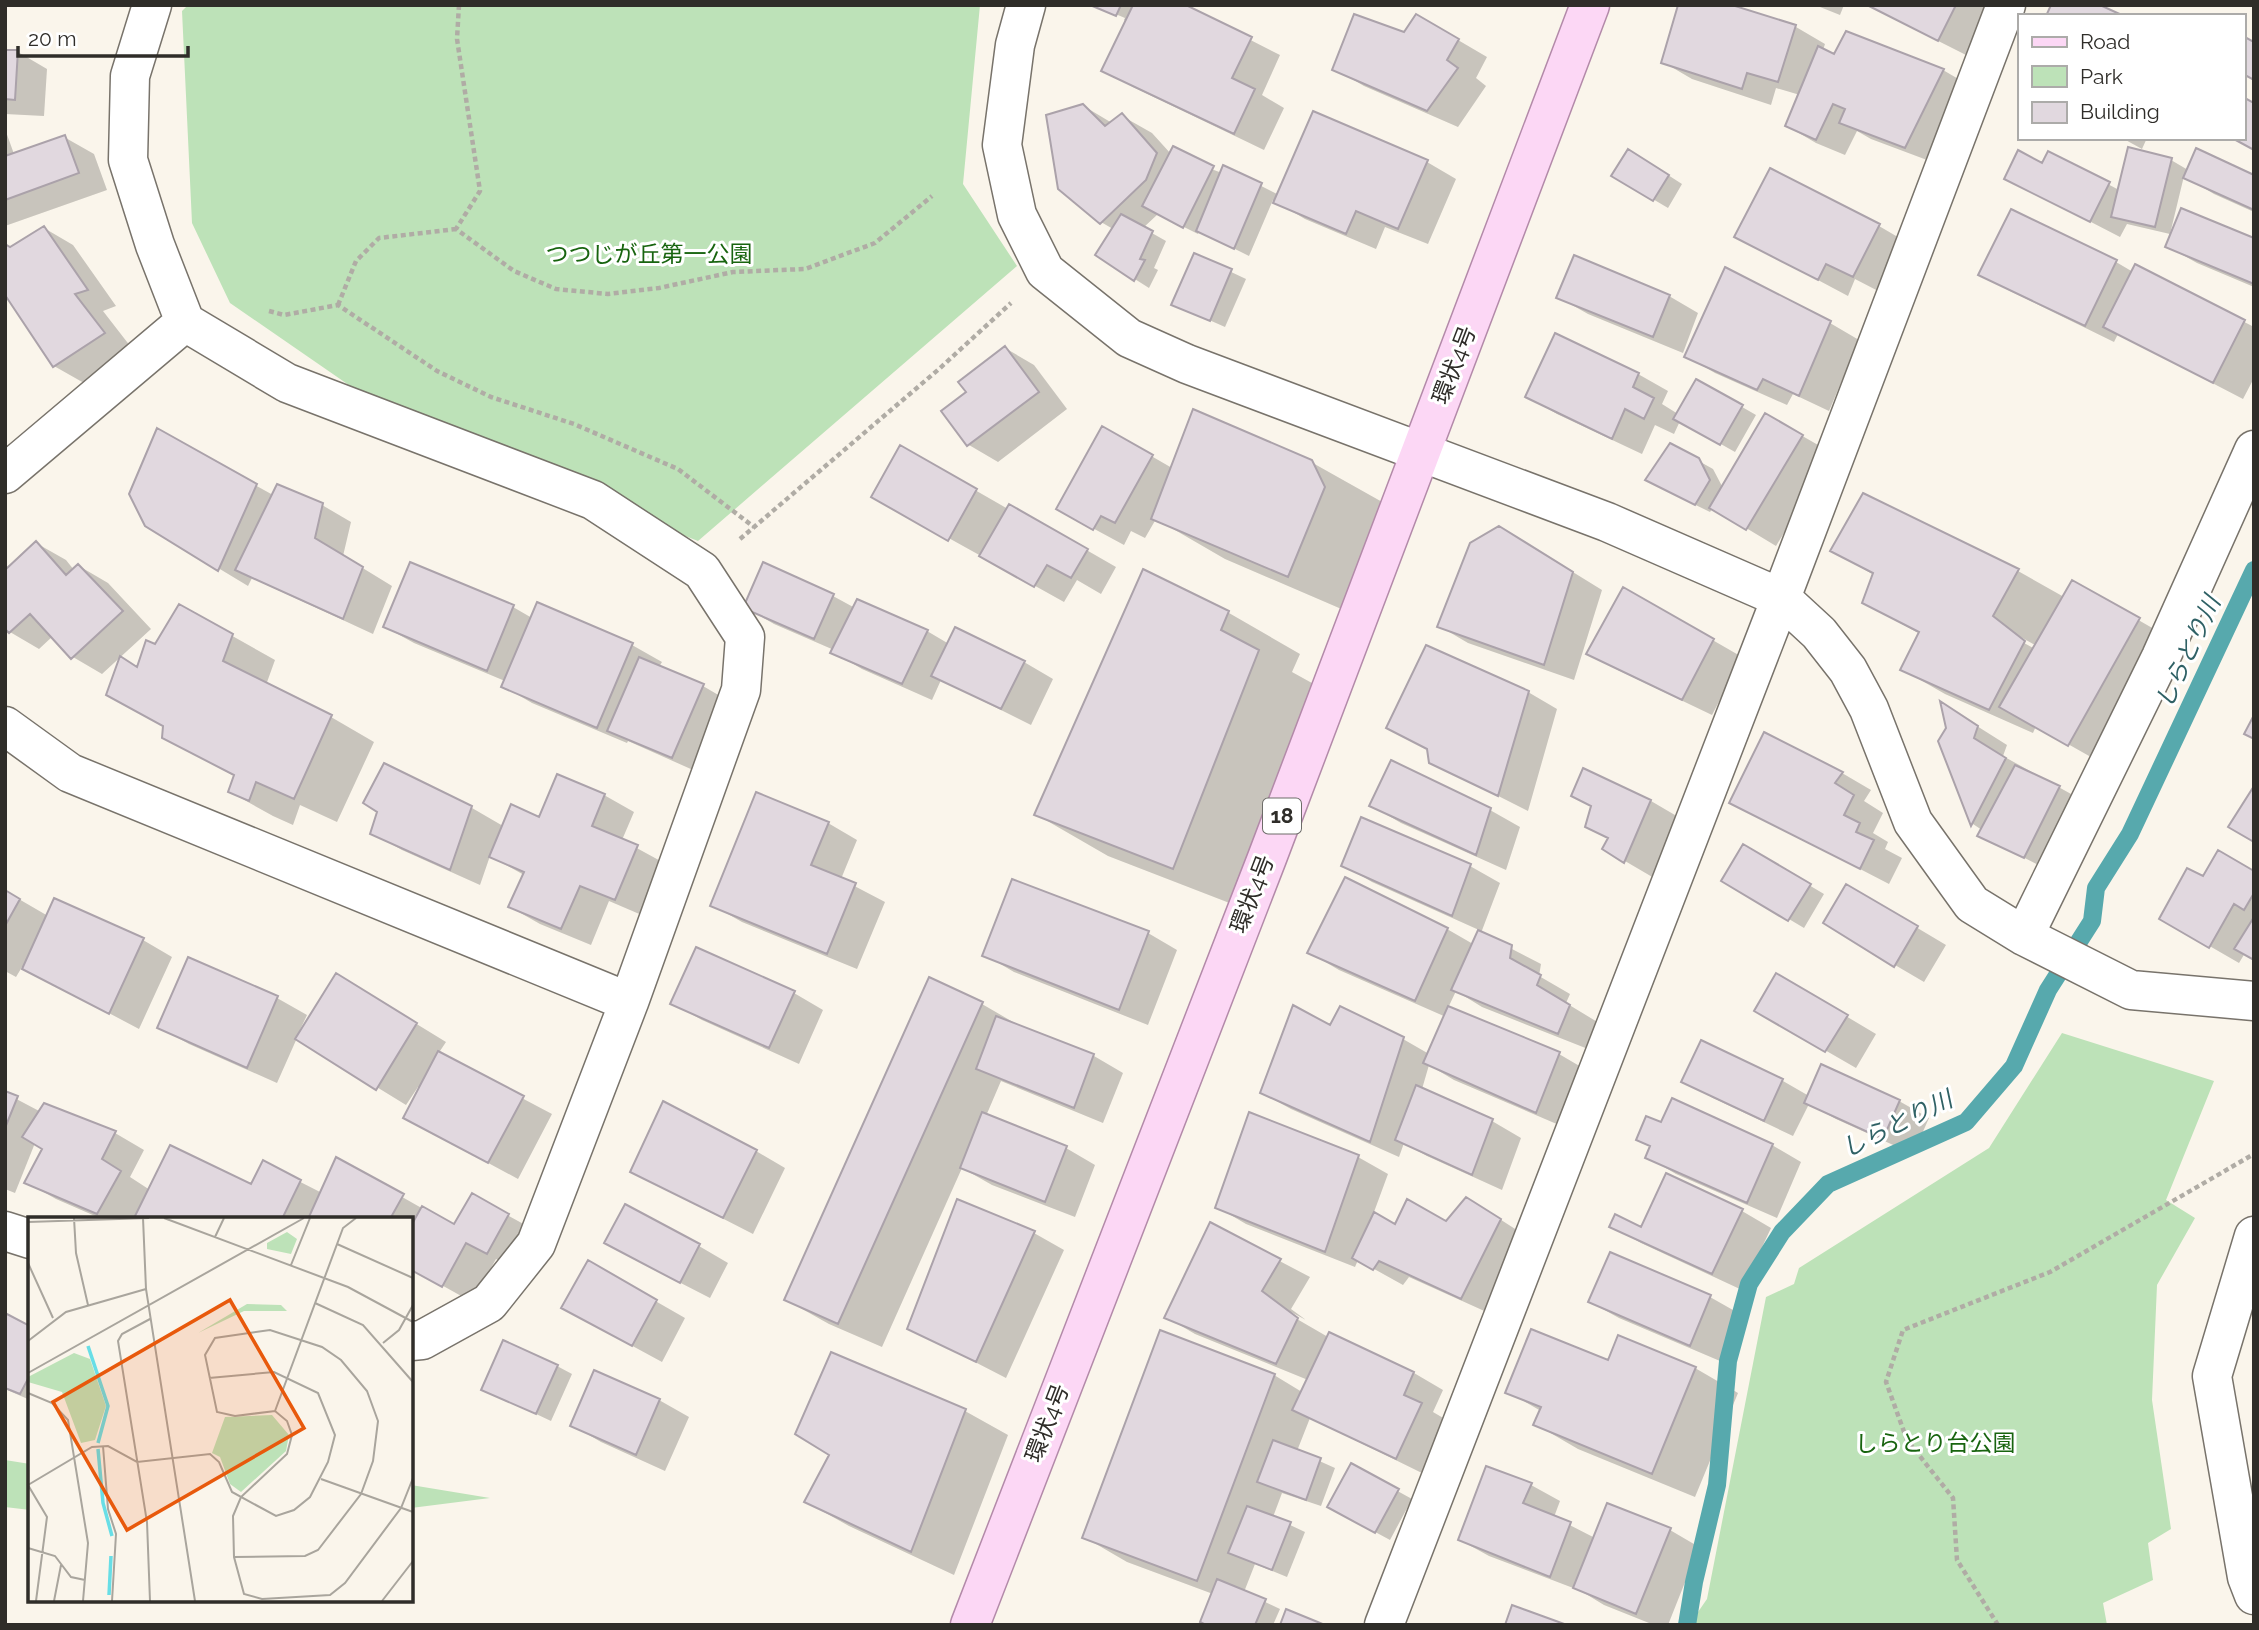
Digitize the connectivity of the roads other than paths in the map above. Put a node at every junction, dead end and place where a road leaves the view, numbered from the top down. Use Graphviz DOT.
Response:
graph roads {
  1 [pos="152,5"];
  2 [pos="1026,5"];
  3 [pos="1590,5"];
  4 [pos="2006,5"];
  5 [pos="185,322"];
  6 [pos="2254,450"];
  7 [pos="1422,451"];
  8 [pos="5,474"];
  9 [pos="1781,598"];
  10 [pos="5,726"];
  11 [pos="2030,939"];
  12 [pos="2254,1001"];
  13 [pos="629,1002"];
  14 [pos="5,1231"];
  15 [pos="2254,1236"];
  16 [pos="28,1238"];
  17 [pos="413,1341"];
  18 [pos="2254,1595"];
  19 [pos="970,1625"];
  20 [pos="1384,1625"];
  1 -- 5 [label="street"];
  2 -- 7 [label="street"];
  3 -- 7 [label="main road, 環状4号 / 18"];
  4 -- 9 [label="street"];
  5 -- 8 [label="street"];
  5 -- 13 [label="street"];
  6 -- 11 [label="street"];
  7 -- 9 [label="street"];
  7 -- 19 [label="main road, 環状4号 / 18"];
  9 -- 11 [label="street"];
  9 -- 20 [label="street"];
  10 -- 13 [label="street"];
  11 -- 12 [label="street"];
  13 -- 17 [label="street"];
  14 -- 16 [label="street"];
  15 -- 18 [label="street"];
}
